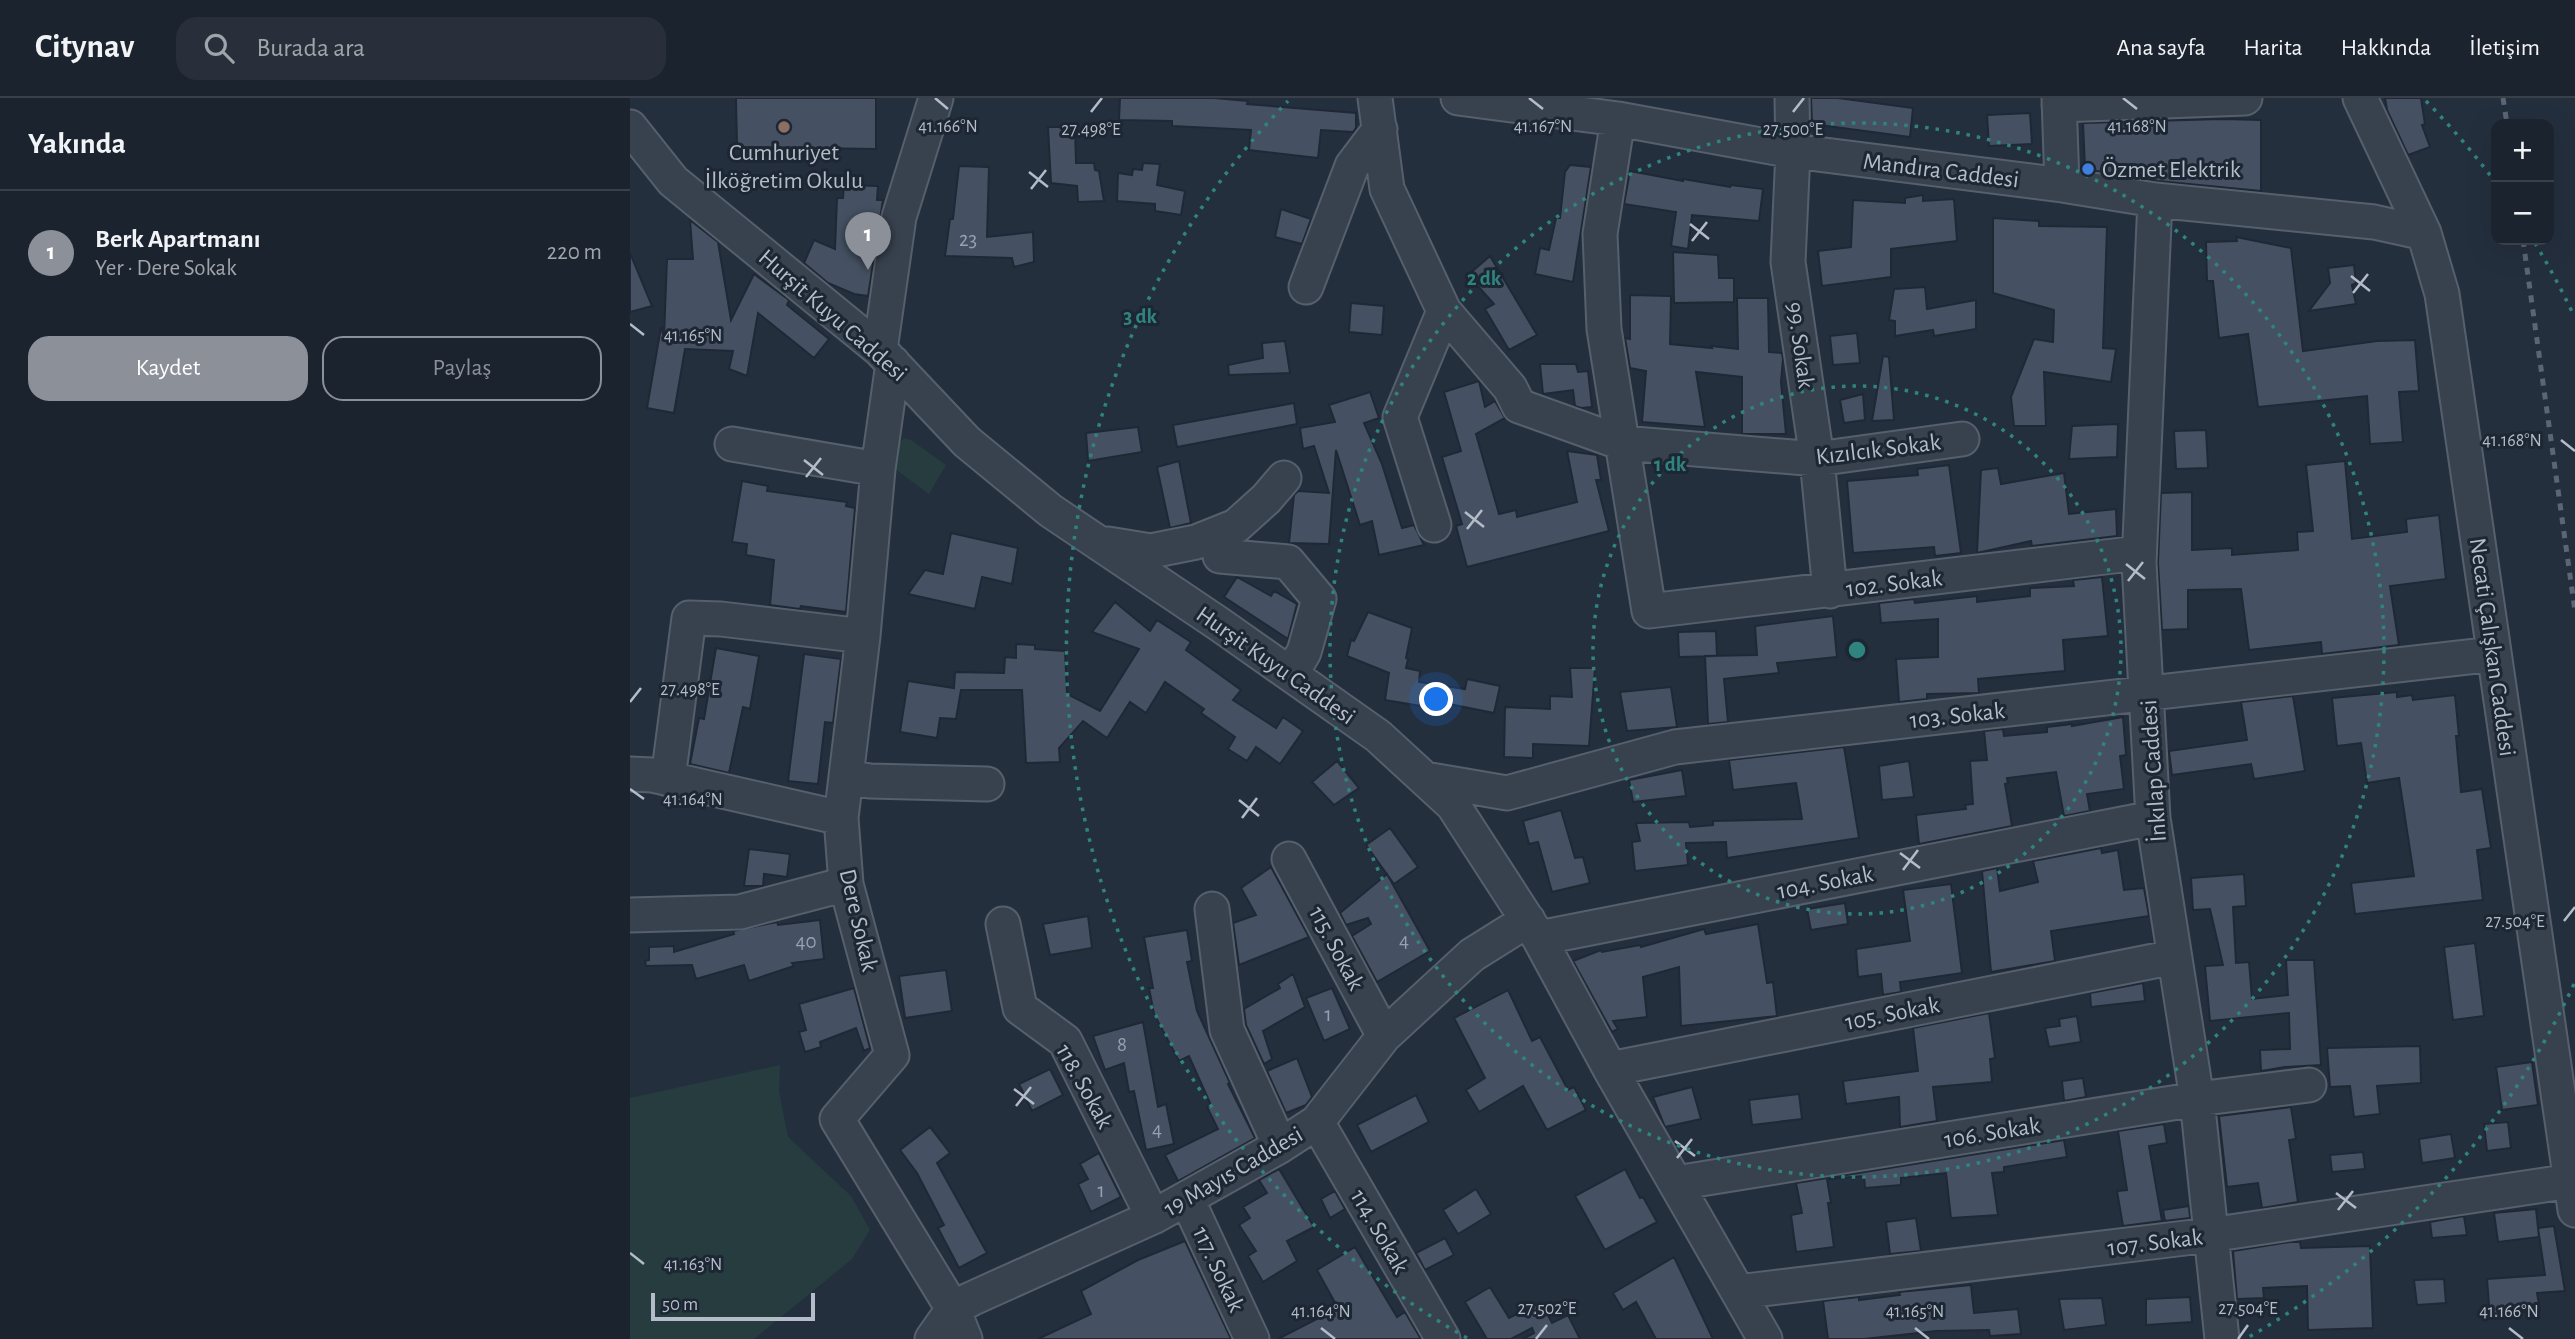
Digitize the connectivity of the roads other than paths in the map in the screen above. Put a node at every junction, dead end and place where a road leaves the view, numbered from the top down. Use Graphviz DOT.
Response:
graph roads {
  1 [pos="936,98"];
  2 [pos="1458,98"];
  3 [pos="1792,98"];
  4 [pos="2245,98"];
  5 [pos="2360,98"];
  6 [pos="2059,102"];
  7 [pos="1378,113"];
  8 [pos="1618,119"];
  9 [pos="630,127"];
  10 [pos="1793,151"];
  11 [pos="2062,185"];
  12 [pos="2155,200"];
  13 [pos="2424,233"];
  14 [pos="1306,287"];
  15 [pos="1444,312"];
  16 [pos="887,356"];
  17 [pos="1962,439"];
  18 [pos="1622,443"];
  19 [pos="732,444"];
  20 [pos="1817,459"];
  21 [pos="878,469"];
  22 [pos="1284,478"];
  23 [pos="1434,525"];
  24 [pos="1098,542"];
  25 [pos="2139,552"];
  26 [pos="1220,556"];
  27 [pos="1830,591"];
  28 [pos="863,636"];
  29 [pos="2494,654"];
  30 [pos="1291,674"];
  31 [pos="2147,694"];
  32 [pos="630,774"];
  33 [pos="846,777"];
  34 [pos="668,779"];
  35 [pos="1424,779"];
  36 [pos="987,784"];
  37 [pos="841,818"];
  38 [pos="2153,818"];
  39 [pos="1289,859"];
  40 [pos="846,884"];
  41 [pos="1212,909"];
  42 [pos="630,915"];
  43 [pos="1003,924"];
  44 [pos="1533,929"];
  45 [pos="2174,957"];
  46 [pos="1384,1036"];
  47 [pos="1611,1069"];
  48 [pos="2309,1085"];
  49 [pos="2197,1099"];
  50 [pos="1317,1122"];
  51 [pos="1280,1146"];
  52 [pos="1676,1183"];
  53 [pos="2573,1196"];
  54 [pos="1186,1199"];
  55 [pos="1153,1217"];
  56 [pos="2210,1235"];
  57 [pos="1738,1292"];
  58 [pos="959,1324"];
  59 [pos="932,1339"];
  60 [pos="1252,1339"];
  61 [pos="1443,1339"];
  62 [pos="1765,1339"];
  63 [pos="2222,1339"];
  1 -- 16 [label="street, Dere Sokak"];
  2 -- 8 [label="street, Mandıra Caddesi"];
  3 -- 10 [label="street, 99. Sokak"];
  4 -- 6 [label="street"];
  5 -- 13 [label="street, Necati Çalışkan Caddesi"];
  6 -- 11 [label="street"];
  7 -- 14 [label="street"];
  7 -- 15 [label="street, Kızılcık Sokak"];
  8 -- 10 [label="street, Mandıra Caddesi"];
  8 -- 18 [label="street"];
  9 -- 16 [label="street, Hurşit Kuyu Caddesi"];
  10 -- 11 [label="street, Mandıra Caddesi"];
  10 -- 20 [label="street, 99. Sokak"];
  11 -- 12 [label="street, Mandıra Caddesi"];
  12 -- 13 [label="street, Mandıra Caddesi"];
  12 -- 25 [label="street, İnkılap Caddesi"];
  13 -- 29 [label="street, Necati Çalışkan Caddesi"];
  15 -- 18 [label="street, Kızılcık Sokak"];
  15 -- 23 [label="street"];
  16 -- 21 [label="street, Dere Sokak"];
  16 -- 24 [label="street, Hurşit Kuyu Caddesi"];
  17 -- 20 [label="street, Kızılcık Sokak"];
  18 -- 20 [label="street, Kızılcık Sokak"];
  18 -- 27 [label="street, 102. Sokak"];
  19 -- 21 [label="street"];
  20 -- 27 [label="street, 99. Sokak"];
  21 -- 28 [label="street, Dere Sokak"];
  22 -- 24 [label="street"];
  24 -- 30 [label="street, Hurşit Kuyu Caddesi"];
  25 -- 27 [label="street, 102. Sokak"];
  25 -- 31 [label="street, İnkılap Caddesi"];
  26 -- 30 [label="street"];
  28 -- 33 [label="street, Dere Sokak"];
  28 -- 34 [label="street"];
  29 -- 31 [label="street, 103. Sokak"];
  29 -- 53 [label="street, Necati Çalışkan Caddesi"];
  30 -- 35 [label="street, Hurşit Kuyu Caddesi"];
  31 -- 35 [label="street, 103. Sokak"];
  31 -- 38 [label="street, İnkılap Caddesi"];
  32 -- 34 [label="street"];
  33 -- 36 [label="street"];
  33 -- 37 [label="street, Dere Sokak"];
  34 -- 37 [label="street"];
  35 -- 44 [label="street, Hurşit Kuyu Caddesi"];
  37 -- 40 [label="street, Dere Sokak"];
  38 -- 44 [label="street, 104. Sokak"];
  38 -- 45 [label="street, İnkılap Caddesi"];
  39 -- 46 [label="street, 115. Sokak"];
  40 -- 42 [label="street"];
  40 -- 58 [label="street, Dere Sokak"];
  41 -- 51 [label="street"];
  43 -- 55 [label="street, 118. Sokak"];
  44 -- 46 [label="street, 19 Mayıs Caddesi"];
  44 -- 47 [label="street, Hurşit Kuyu Caddesi"];
  45 -- 47 [label="street, 105. Sokak"];
  45 -- 49 [label="street, İnkılap Caddesi"];
  46 -- 50 [label="street, 19 Mayıs Caddesi"];
  47 -- 52 [label="street, Hurşit Kuyu Caddesi"];
  48 -- 49 [label="street, 106. Sokak"];
  49 -- 52 [label="street, 106. Sokak"];
  49 -- 56 [label="street, İnkılap Caddesi"];
  50 -- 51 [label="street, 19 Mayıs Caddesi"];
  50 -- 61 [label="street, 114. Sokak"];
  51 -- 54 [label="street, 19 Mayıs Caddesi"];
  52 -- 57 [label="street, Hurşit Kuyu Caddesi"];
  53 -- 56 [label="street, 107. Sokak"];
  54 -- 55 [label="street, 19 Mayıs Caddesi"];
  54 -- 60 [label="street, 117. Sokak"];
  55 -- 58 [label="street, 19 Mayıs Caddesi"];
  56 -- 57 [label="street, 107. Sokak"];
  56 -- 63 [label="street, İnkılap Caddesi"];
  57 -- 62 [label="street, Hurşit Kuyu Caddesi"];
  58 -- 59 [label="street"];
}
